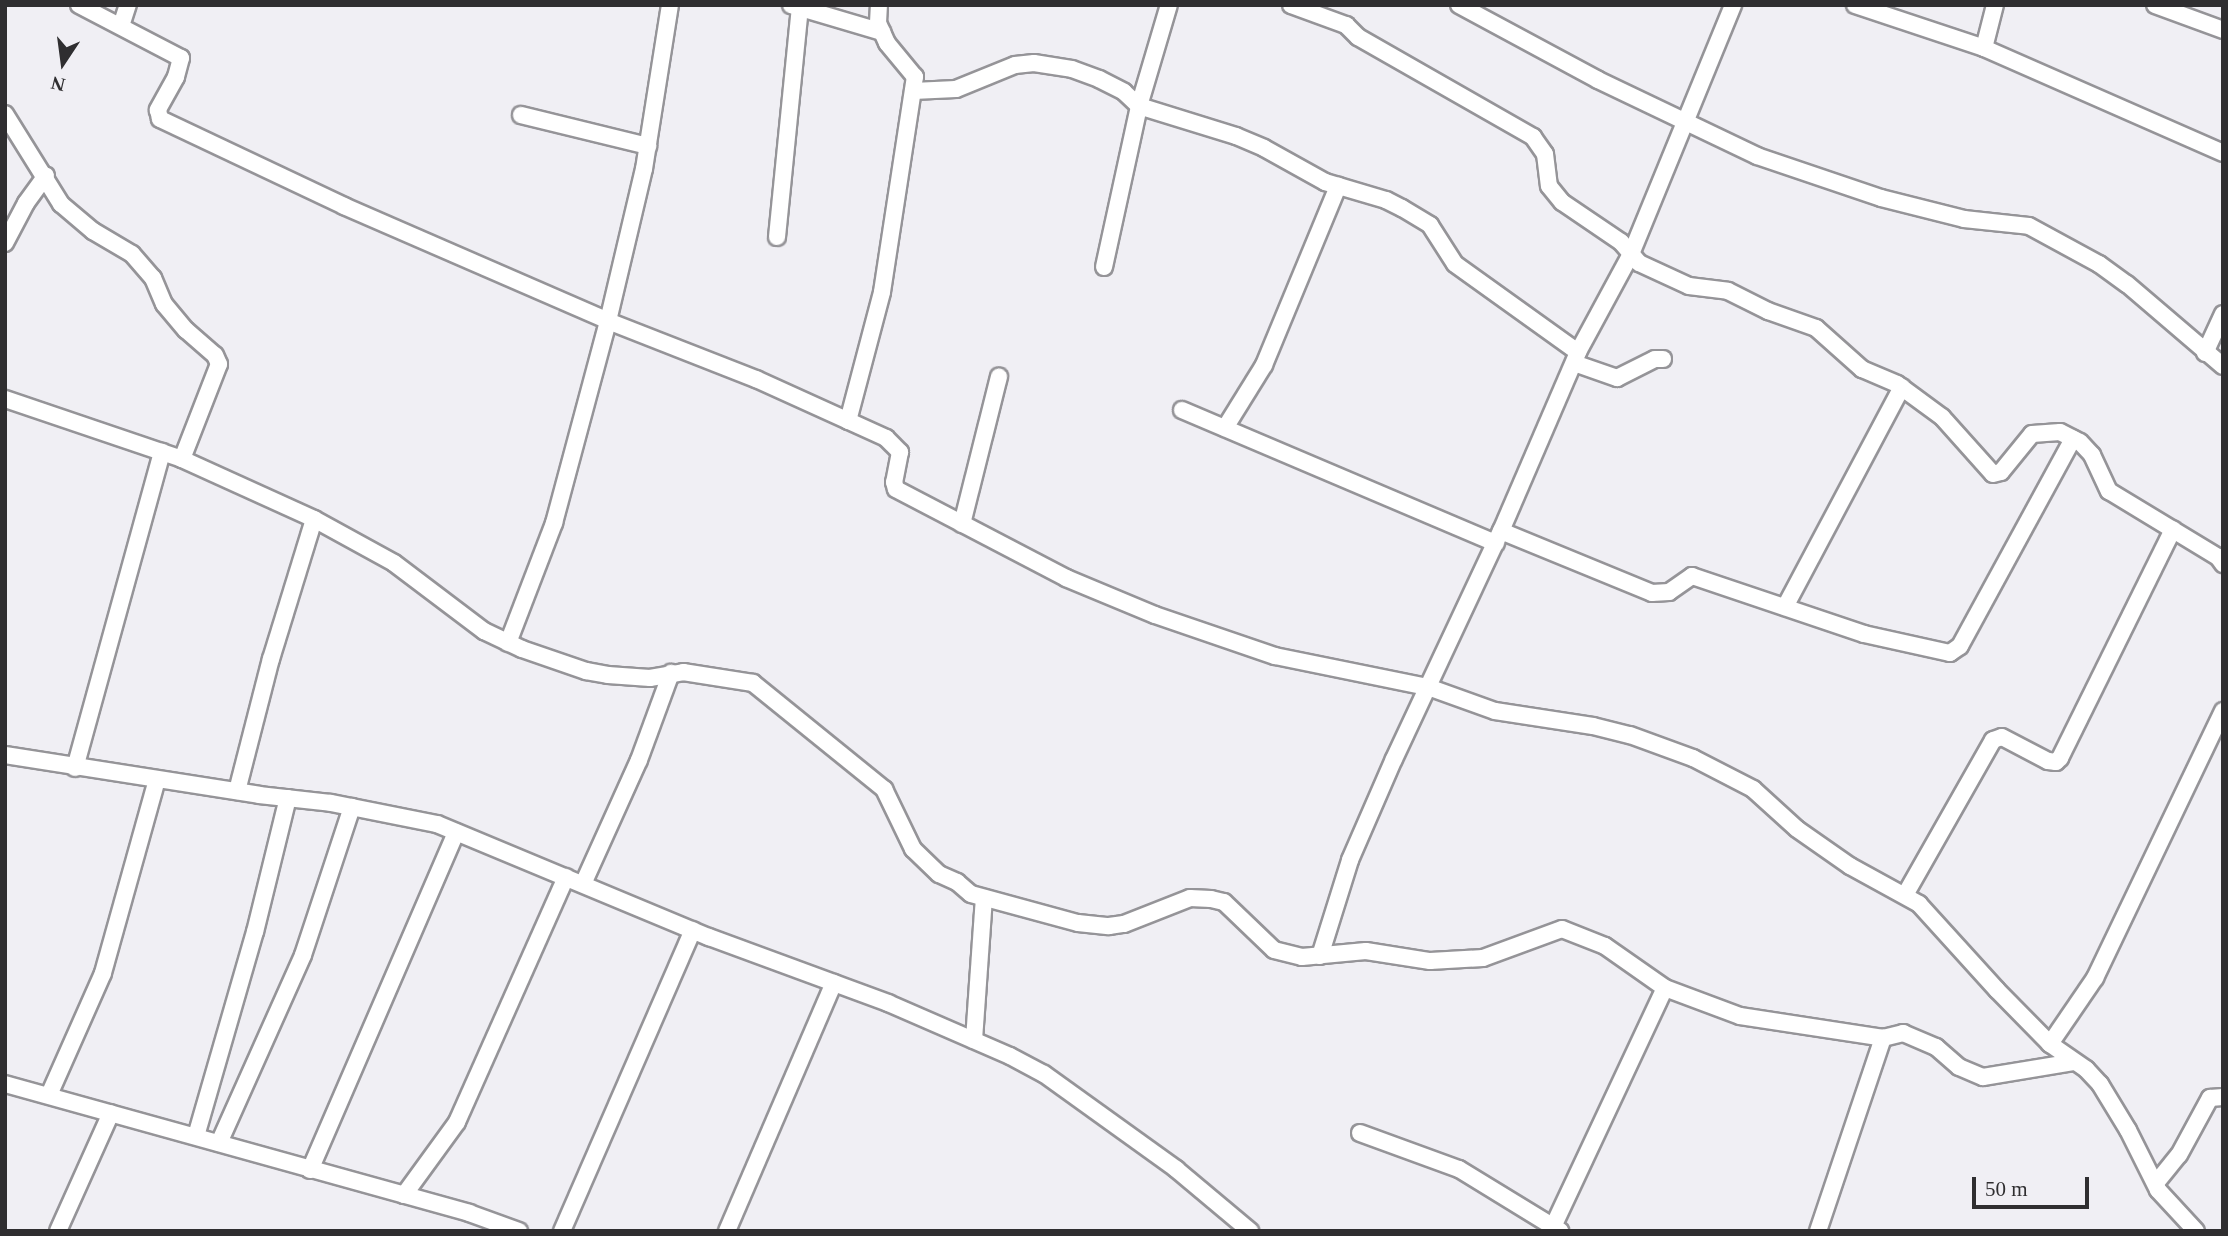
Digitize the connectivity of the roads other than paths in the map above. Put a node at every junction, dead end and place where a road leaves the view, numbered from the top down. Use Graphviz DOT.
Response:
graph roads {
  1 [pos="79,5"];
  2 [pos="128,5"];
  3 [pos="670,5"];
  4 [pos="879,5"];
  5 [pos="1169,5"];
  6 [pos="1291,5"];
  7 [pos="1459,5"];
  8 [pos="1733,5"];
  9 [pos="1855,5"];
  10 [pos="1995,5"];
  11 [pos="2155,5"];
  12 [pos="796,6"];
  13 [pos="121,26"];
  14 [pos="2223,30"];
  15 [pos="882,32"];
  16 [pos="1984,48"];
  17 [pos="914,91"];
  18 [pos="1139,106"];
  19 [pos="5,114"];
  20 [pos="521,115"];
  21 [pos="1687,124"];
  22 [pos="648,146"];
  23 [pos="2223,153"];
  24 [pos="46,175"];
  25 [pos="1338,186"];
  26 [pos="778,237"];
  27 [pos="5,243"];
  28 [pos="1631,254"];
  29 [pos="1104,267"];
  30 [pos="2223,314"];
  31 [pos="608,321"];
  32 [pos="2205,353"];
  33 [pos="1576,357"];
  34 [pos="1663,359"];
  35 [pos="2223,366"];
  36 [pos="999,377"];
  37 [pos="1902,387"];
  38 [pos="5,400"];
  39 [pos="1182,410"];
  40 [pos="848,421"];
  41 [pos="1225,428"];
  42 [pos="2073,439"];
  43 [pos="162,452"];
  44 [pos="182,459"];
  45 [pos="314,519"];
  46 [pos="962,524"];
  47 [pos="2173,529"];
  48 [pos="1498,537"];
  49 [pos="2223,564"];
  50 [pos="1785,607"];
  51 [pos="508,643"];
  52 [pos="671,673"];
  53 [pos="1428,687"];
  54 [pos="2223,711"];
  55 [pos="6,757"];
  56 [pos="75,768"];
  57 [pos="158,779"];
  58 [pos="237,791"];
  59 [pos="288,798"];
  60 [pos="352,807"];
  61 [pos="456,832"];
  62 [pos="566,877"];
  63 [pos="583,884"];
  64 [pos="1905,895"];
  65 [pos="984,898"];
  66 [pos="693,930"];
  67 [pos="1320,956"];
  68 [pos="834,983"];
  69 [pos="1665,988"];
  70 [pos="1884,1038"];
  71 [pos="974,1040"];
  72 [pos="2050,1044"];
  73 [pos="2075,1062"];
  74 [pos="5,1084"];
  75 [pos="49,1095"];
  76 [pos="2223,1097"];
  77 [pos="111,1113"];
  78 [pos="1360,1133"];
  79 [pos="196,1136"];
  80 [pos="219,1143"];
  81 [pos="310,1170"];
  82 [pos="2155,1183"];
  83 [pos="404,1195"];
  84 [pos="1555,1229"];
  85 [pos="58,1231"];
  86 [pos="519,1231"];
  87 [pos="562,1231"];
  88 [pos="727,1231"];
  89 [pos="1250,1231"];
  90 [pos="1818,1231"];
  91 [pos="2196,1231"];
  1 -- 13 [label="street"];
  2 -- 13 [label="street"];
  3 -- 22 [label="street"];
  4 -- 15 [label="street"];
  5 -- 18 [label="street"];
  6 -- 28 [label="street"];
  7 -- 21 [label="street"];
  8 -- 21 [label="street"];
  9 -- 16 [label="street"];
  10 -- 16 [label="street"];
  11 -- 14 [label="street"];
  12 -- 15 [label="street"];
  12 -- 26 [label="street"];
  13 -- 31 [label="street"];
  15 -- 17 [label="street"];
  16 -- 23 [label="street"];
  17 -- 18 [label="street"];
  17 -- 40 [label="street"];
  18 -- 25 [label="street"];
  18 -- 29 [label="street"];
  19 -- 24 [label="street"];
  20 -- 22 [label="street"];
  21 -- 28 [label="street"];
  21 -- 32 [label="street"];
  22 -- 31 [label="street"];
  24 -- 27 [label="street"];
  24 -- 44 [label="street"];
  25 -- 33 [label="street"];
  25 -- 41 [label="street"];
  28 -- 33 [label="street"];
  28 -- 37 [label="street"];
  30 -- 32 [label="street"];
  31 -- 40 [label="street"];
  31 -- 51 [label="street"];
  32 -- 35 [label="street"];
  33 -- 34 [label="street"];
  33 -- 48 [label="street"];
  36 -- 46 [label="street"];
  37 -- 42 [label="street"];
  37 -- 50 [label="street"];
  38 -- 43 [label="street"];
  39 -- 41 [label="street"];
  40 -- 46 [label="street"];
  41 -- 48 [label="street"];
  42 -- 47 [label="street"];
  42 -- 50 [label="street"];
  43 -- 44 [label="street"];
  43 -- 56 [label="street"];
  44 -- 45 [label="street"];
  45 -- 51 [label="street"];
  45 -- 58 [label="street"];
  46 -- 53 [label="street"];
  47 -- 49 [label="street"];
  47 -- 64 [label="street"];
  48 -- 50 [label="street"];
  48 -- 53 [label="street"];
  51 -- 52 [label="street"];
  52 -- 63 [label="street"];
  52 -- 65 [label="street"];
  53 -- 64 [label="street"];
  53 -- 67 [label="street"];
  54 -- 72 [label="street"];
  55 -- 56 [label="street"];
  56 -- 57 [label="street"];
  57 -- 58 [label="street"];
  57 -- 75 [label="street"];
  58 -- 59 [label="street"];
  59 -- 60 [label="street"];
  59 -- 79 [label="street"];
  60 -- 61 [label="street"];
  60 -- 80 [label="street"];
  61 -- 62 [label="street"];
  61 -- 81 [label="street"];
  62 -- 63 [label="street"];
  62 -- 83 [label="street"];
  63 -- 66 [label="street"];
  64 -- 72 [label="street"];
  65 -- 67 [label="street"];
  65 -- 71 [label="street"];
  66 -- 68 [label="street"];
  66 -- 87 [label="street"];
  67 -- 69 [label="street"];
  68 -- 71 [label="street"];
  68 -- 88 [label="street"];
  69 -- 70 [label="street"];
  69 -- 84 [label="street"];
  70 -- 73 [label="street"];
  70 -- 90 [label="street"];
  71 -- 89 [label="street"];
  72 -- 73 [label="street"];
  73 -- 82 [label="street"];
  74 -- 75 [label="street"];
  75 -- 77 [label="street"];
  76 -- 82 [label="street"];
  77 -- 79 [label="street"];
  77 -- 85 [label="street"];
  78 -- 84 [label="street"];
  79 -- 80 [label="street"];
  80 -- 81 [label="street"];
  81 -- 83 [label="street"];
  82 -- 91 [label="street"];
  83 -- 86 [label="street"];
}
